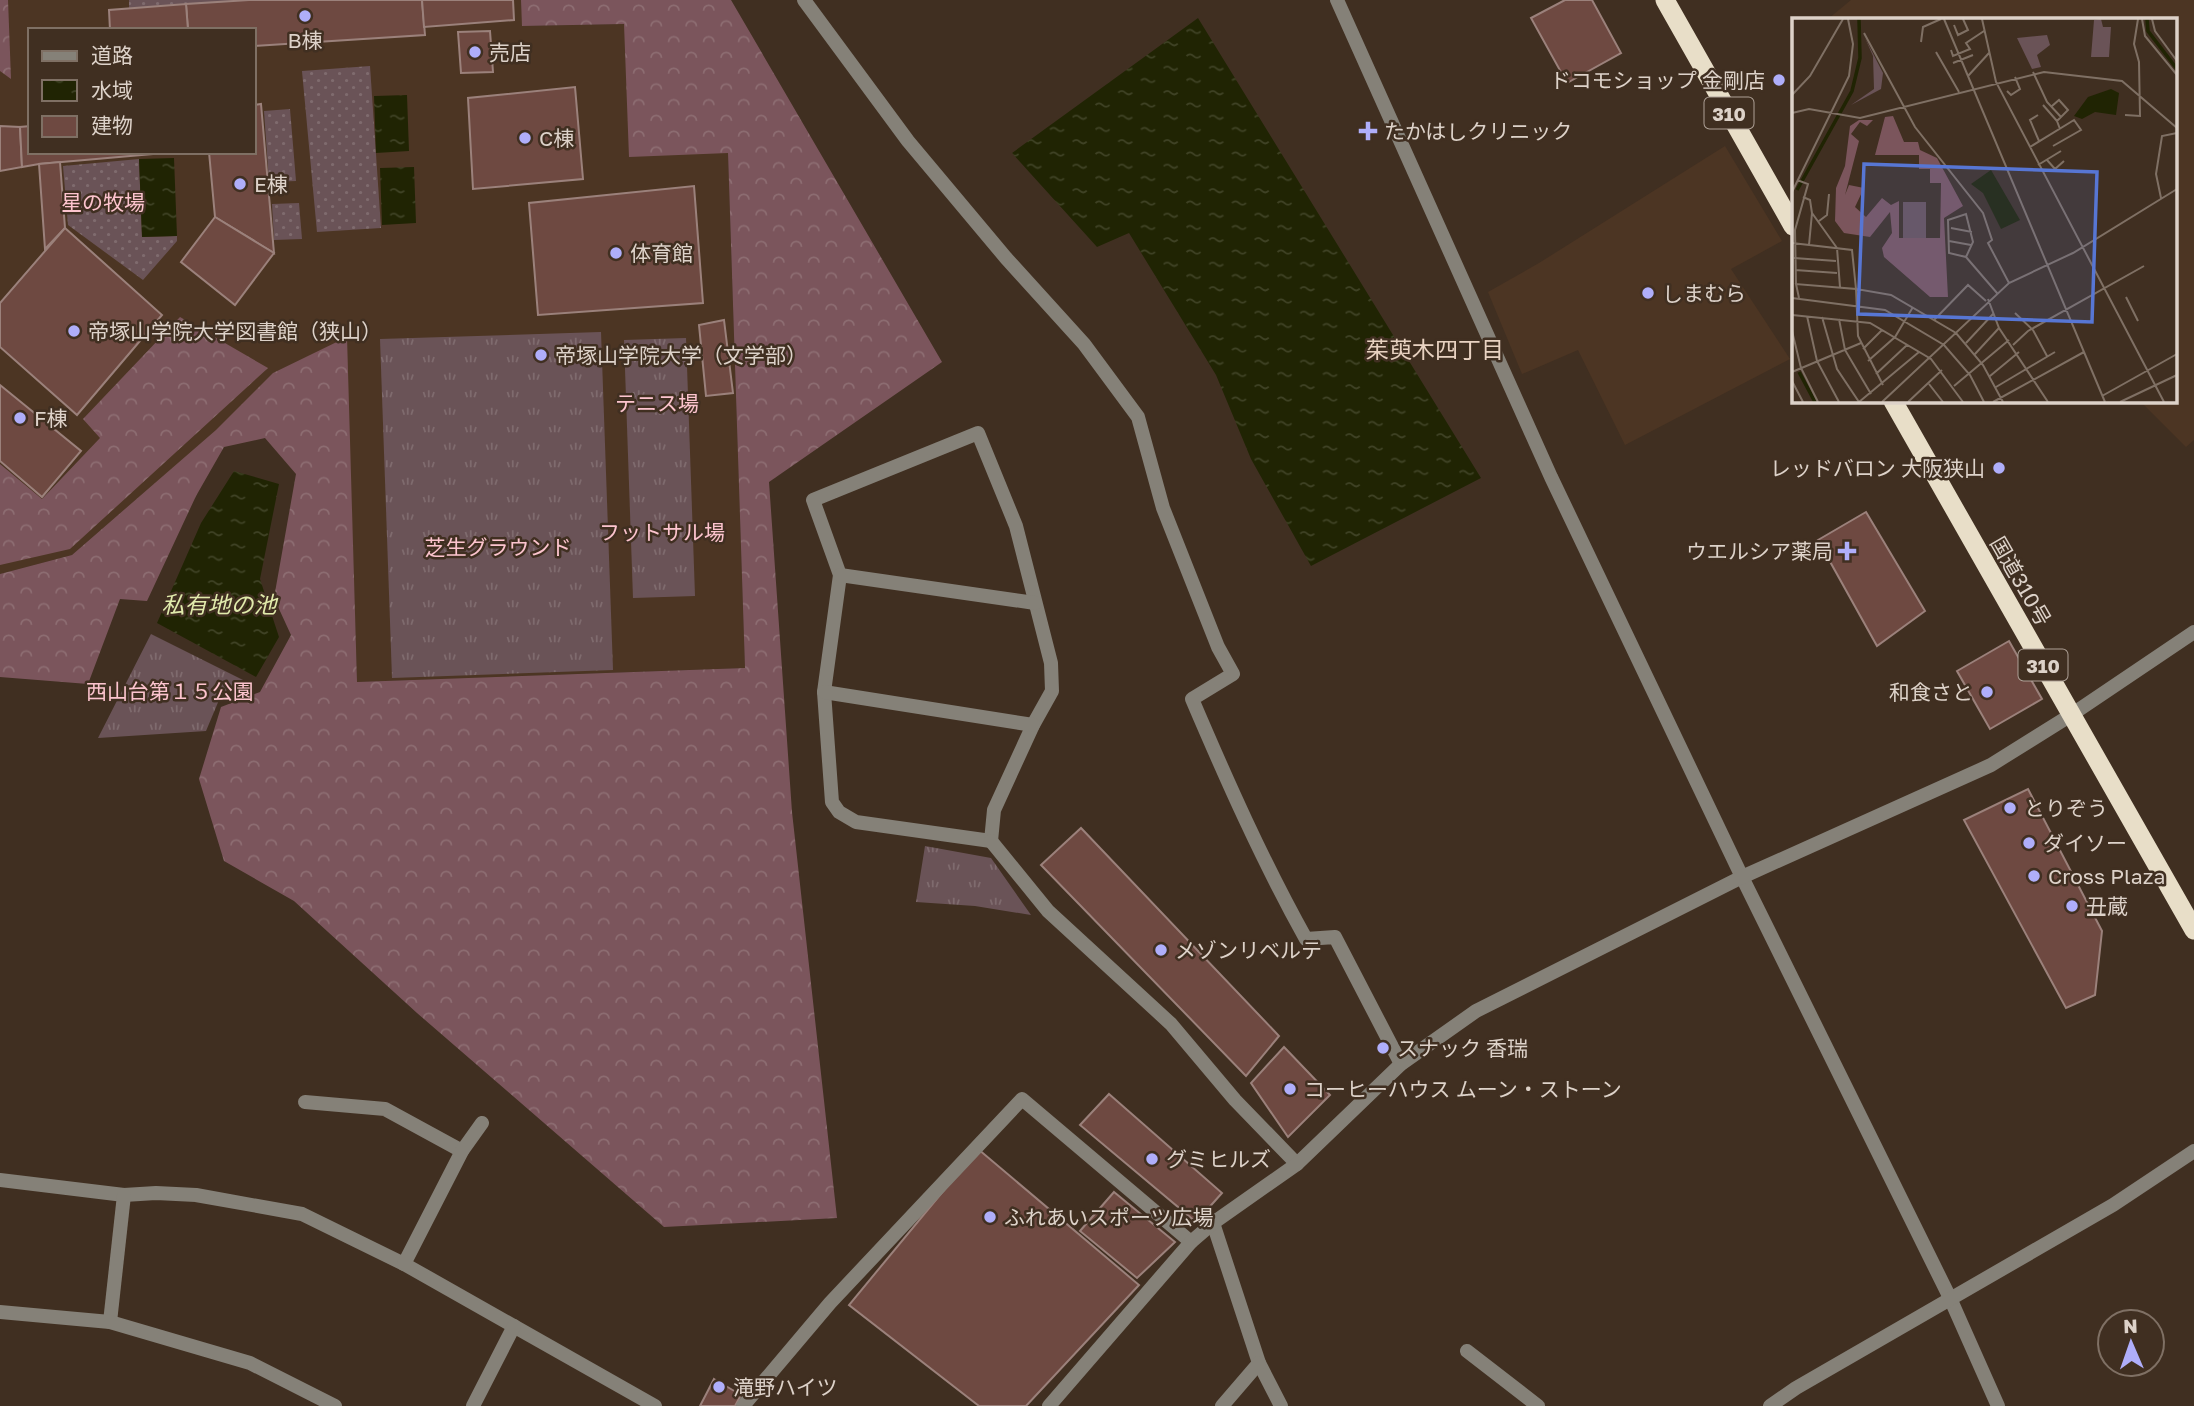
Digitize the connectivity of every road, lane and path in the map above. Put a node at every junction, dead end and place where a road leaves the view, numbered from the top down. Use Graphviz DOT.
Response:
graph roads {
  1 [pos="804,0"];
  2 [pos="1338,0"];
  3 [pos="1665,0"];
  4 [pos="1792,224"];
  5 [pos="1894,402"];
  6 [pos="840,575"];
  7 [pos="1035,603"];
  8 [pos="2194,632"];
  9 [pos="824,692"];
  10 [pos="2071,715"];
  11 [pos="1033,725"];
  12 [pos="990,841"];
  13 [pos="1742,877"];
  14 [pos="2194,930"];
  15 [pos="1401,1064"];
  16 [pos="305,1102"];
  17 [pos="482,1123"];
  18 [pos="462,1151"];
  19 [pos="2194,1151"];
  20 [pos="1297,1164"];
  21 [pos="0,1180"];
  22 [pos="124,1195"];
  23 [pos="1213,1223"];
  24 [pos="1191,1242"];
  25 [pos="404,1264"];
  26 [pos="1950,1298"];
  27 [pos="0,1312"];
  28 [pos="110,1322"];
  29 [pos="513,1326"];
  30 [pos="1467,1350"];
  31 [pos="1259,1363"];
  32 [pos="335,1406"];
  33 [pos="473,1406"];
  34 [pos="655,1406"];
  35 [pos="743,1406"];
  36 [pos="1049,1406"];
  37 [pos="1222,1406"];
  38 [pos="1281,1406"];
  39 [pos="1538,1406"];
  40 [pos="1770,1406"];
  41 [pos="1998,1406"];
  1 -- 15 [label="street"];
  2 -- 13 [label="street"];
  3 -- 4 [label="highway, 310"];
  5 -- 10 [label="highway, 国道310号 / 310"];
  6 -- 7 [label="street"];
  6 -- 7 [label="street"];
  6 -- 9 [label="street"];
  7 -- 11 [label="street"];
  8 -- 10 [label="street"];
  9 -- 11 [label="street"];
  9 -- 12 [label="street"];
  10 -- 13 [label="street"];
  10 -- 14 [label="highway, 国道310号 / 310"];
  11 -- 12 [label="street"];
  12 -- 20 [label="street"];
  13 -- 15 [label="street"];
  13 -- 26 [label="street"];
  15 -- 20 [label="street"];
  16 -- 18 [label="street"];
  17 -- 18 [label="street"];
  18 -- 25 [label="street"];
  19 -- 26 [label="street"];
  20 -- 23 [label="street"];
  21 -- 22 [label="street"];
  22 -- 25 [label="street"];
  22 -- 28 [label="street"];
  23 -- 24 [label="street"];
  23 -- 31 [label="street"];
  24 -- 35 [label="street"];
  24 -- 36 [label="street"];
  25 -- 29 [label="street"];
  26 -- 40 [label="street"];
  26 -- 41 [label="street"];
  27 -- 28 [label="street"];
  28 -- 32 [label="street"];
  29 -- 33 [label="street"];
  29 -- 34 [label="street"];
  30 -- 39 [label="street"];
  31 -- 37 [label="street"];
  31 -- 38 [label="street"];
}
